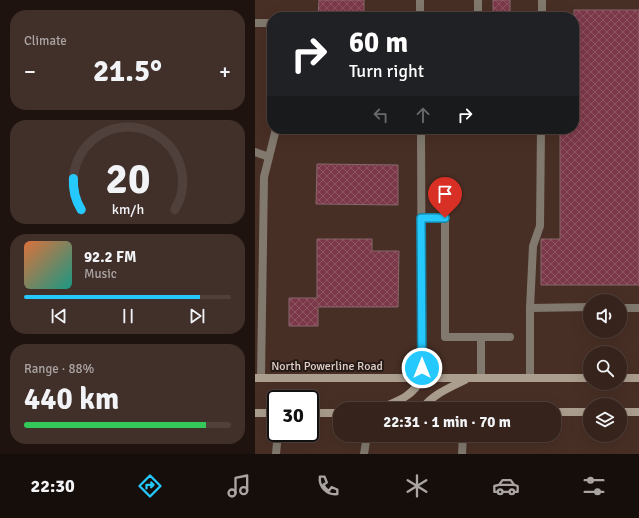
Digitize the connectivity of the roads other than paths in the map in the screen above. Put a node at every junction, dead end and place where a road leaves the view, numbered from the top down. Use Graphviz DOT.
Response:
graph roads {
  1 [pos="420,0"];
  2 [pos="478,0"];
  3 [pos="542,0"];
  4 [pos="420,12"];
  5 [pos="478,12"];
  6 [pos="542,12"];
  7 [pos="255,23"];
  8 [pos="267,23"];
  9 [pos="275,134"];
  10 [pos="421,134"];
  11 [pos="541,134"];
  12 [pos="255,152"];
  13 [pos="269,157"];
  14 [pos="421,218"];
  15 [pos="583,307"];
  16 [pos="258,308"];
  17 [pos="530,308"];
  18 [pos="627,308"];
  19 [pos="639,308"];
  20 [pos="481,337"];
  21 [pos="510,337"];
  22 [pos="258,378"];
  23 [pos="481,378"];
  24 [pos="530,378"];
  25 [pos="583,378"];
  26 [pos="627,378"];
  27 [pos="639,378"];
  28 [pos="422,379"];
  29 [pos="468,379"];
  30 [pos="396,402"];
  31 [pos="427,402"];
  32 [pos="561,412"];
  33 [pos="583,412"];
  34 [pos="627,412"];
  35 [pos="639,412"];
  36 [pos="255,413"];
  37 [pos="267,413"];
  38 [pos="319,413"];
  39 [pos="333,413"];
  40 [pos="277,442"];
  41 [pos="366,442"];
  42 [pos="463,442"];
  43 [pos="275,454"];
  44 [pos="364,454"];
  45 [pos="462,454"];
  1 -- 4 [label="street"];
  2 -- 5 [label="street"];
  3 -- 6 [label="street"];
  7 -- 8 [label="street"];
  9 -- 13 [label="street"];
  10 -- 14 [label="street"];
  11 -- 17 [label="street"];
  12 -- 13 [label="street"];
  13 -- 16 [label="street"];
  14 -- 20 [label="street"];
  14 -- 28 [label="street"];
  15 -- 17 [label="street"];
  16 -- 22 [label="street"];
  17 -- 24 [label="street"];
  18 -- 19 [label="street"];
  20 -- 21 [label="street"];
  20 -- 23 [label="street"];
  22 -- 28 [label="main road, North Powerline Road"];
  23 -- 24 [label="main road, North Powerline Road"];
  23 -- 29 [label="main road, North Powerline Road"];
  24 -- 25 [label="main road, North Powerline Road"];
  26 -- 27 [label="main road"];
  28 -- 29 [label="main road, North Powerline Road"];
  28 -- 30 [label="main road"];
  29 -- 31 [label="main road"];
  32 -- 33 [label="main road"];
  34 -- 35 [label="main road"];
  36 -- 37 [label="main road"];
  38 -- 39 [label="main road"];
  40 -- 43 [label="street"];
  41 -- 44 [label="street"];
  42 -- 45 [label="street"];
}
